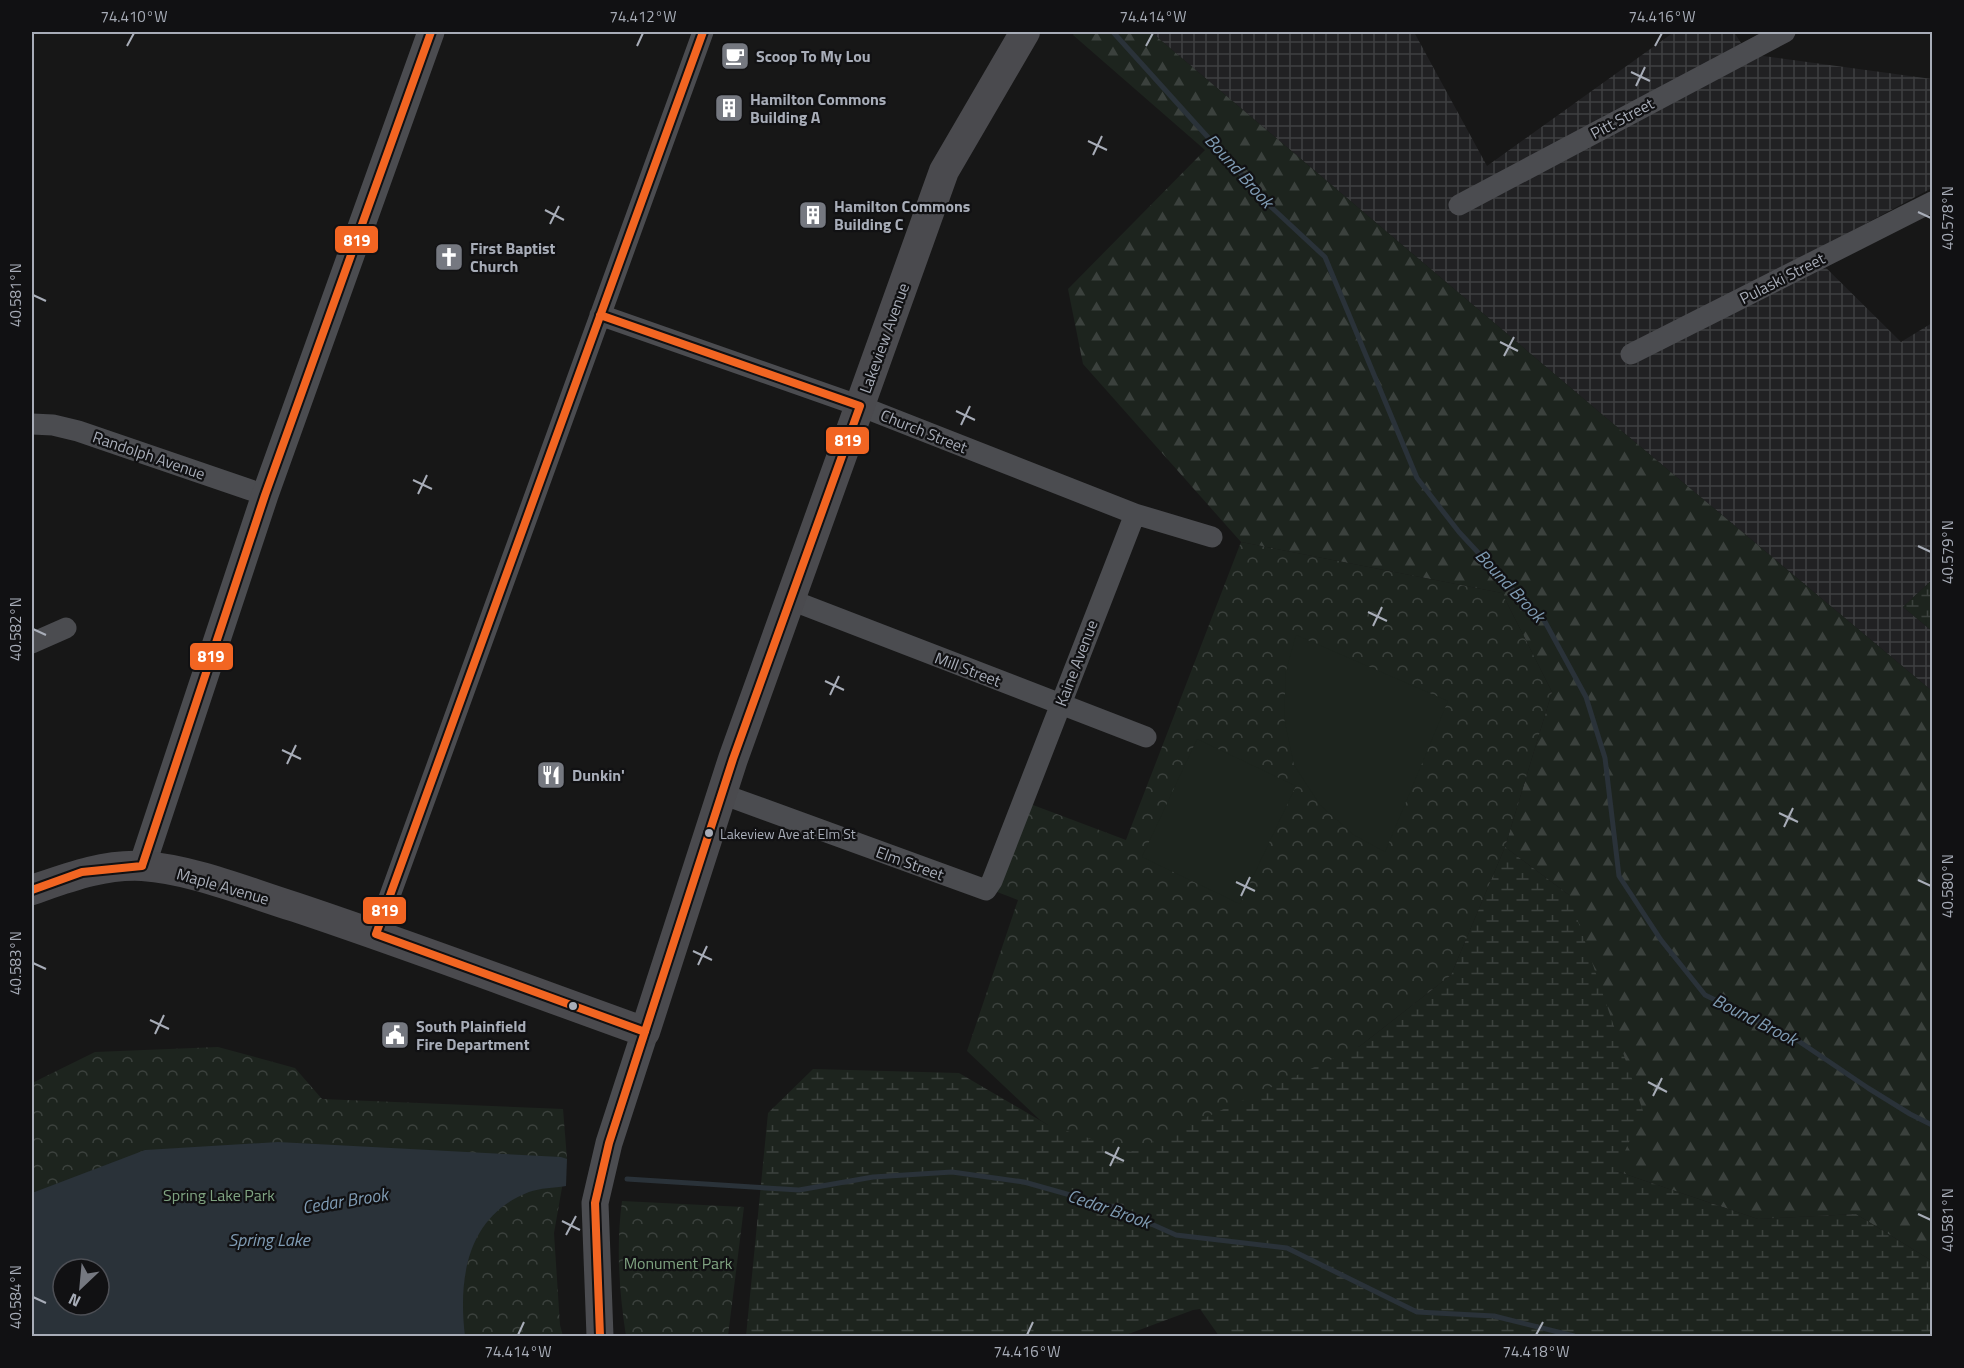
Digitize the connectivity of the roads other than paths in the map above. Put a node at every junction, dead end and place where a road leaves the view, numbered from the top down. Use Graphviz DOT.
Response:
graph roads {
  1 [pos="431,32"];
  2 [pos="703,32"];
  3 [pos="1026,32"];
  4 [pos="1785,32"];
  5 [pos="1932,202"];
  6 [pos="1459,205"];
  7 [pos="600,315"];
  8 [pos="1631,354"];
  9 [pos="860,406"];
  10 [pos="32,424"];
  11 [pos="265,495"];
  12 [pos="1135,514"];
  13 [pos="1212,537"];
  14 [pos="790,600"];
  15 [pos="66,628"];
  16 [pos="32,644"];
  17 [pos="1059,705"];
  18 [pos="1146,737"];
  19 [pos="722,794"];
  20 [pos="1018,813"];
  21 [pos="142,866"];
  22 [pos="32,890"];
  23 [pos="376,934"];
  24 [pos="645,1032"];
  25 [pos="600,1336"];
  1 -- 11 [label="street"];
  2 -- 7 [label="street"];
  3 -- 9 [label="main road, Lakeview Avenue"];
  4 -- 6 [label="street, Pitt Street"];
  5 -- 8 [label="street, Pulaski Street"];
  7 -- 9 [label="street, Church Street"];
  7 -- 23 [label="street"];
  9 -- 12 [label="street, Church Street"];
  9 -- 14 [label="main road, Lakeview Avenue"];
  10 -- 11 [label="street, Randolph Avenue"];
  11 -- 21 [label="street"];
  12 -- 13 [label="street, Church Street"];
  12 -- 17 [label="street, Kaine Avenue"];
  14 -- 17 [label="street, Mill Street"];
  14 -- 19 [label="main road, Lakeview Avenue"];
  15 -- 16 [label="street"];
  17 -- 18 [label="street, Mill Street"];
  17 -- 20 [label="street, Kaine Avenue"];
  19 -- 20 [label="street, Elm Street"];
  19 -- 24 [label="main road, Lakeview Avenue"];
  21 -- 22 [label="main road, Maple Avenue"];
  21 -- 23 [label="main road, Maple Avenue"];
  23 -- 24 [label="main road, Maple Avenue"];
  24 -- 25 [label="street"];
}
